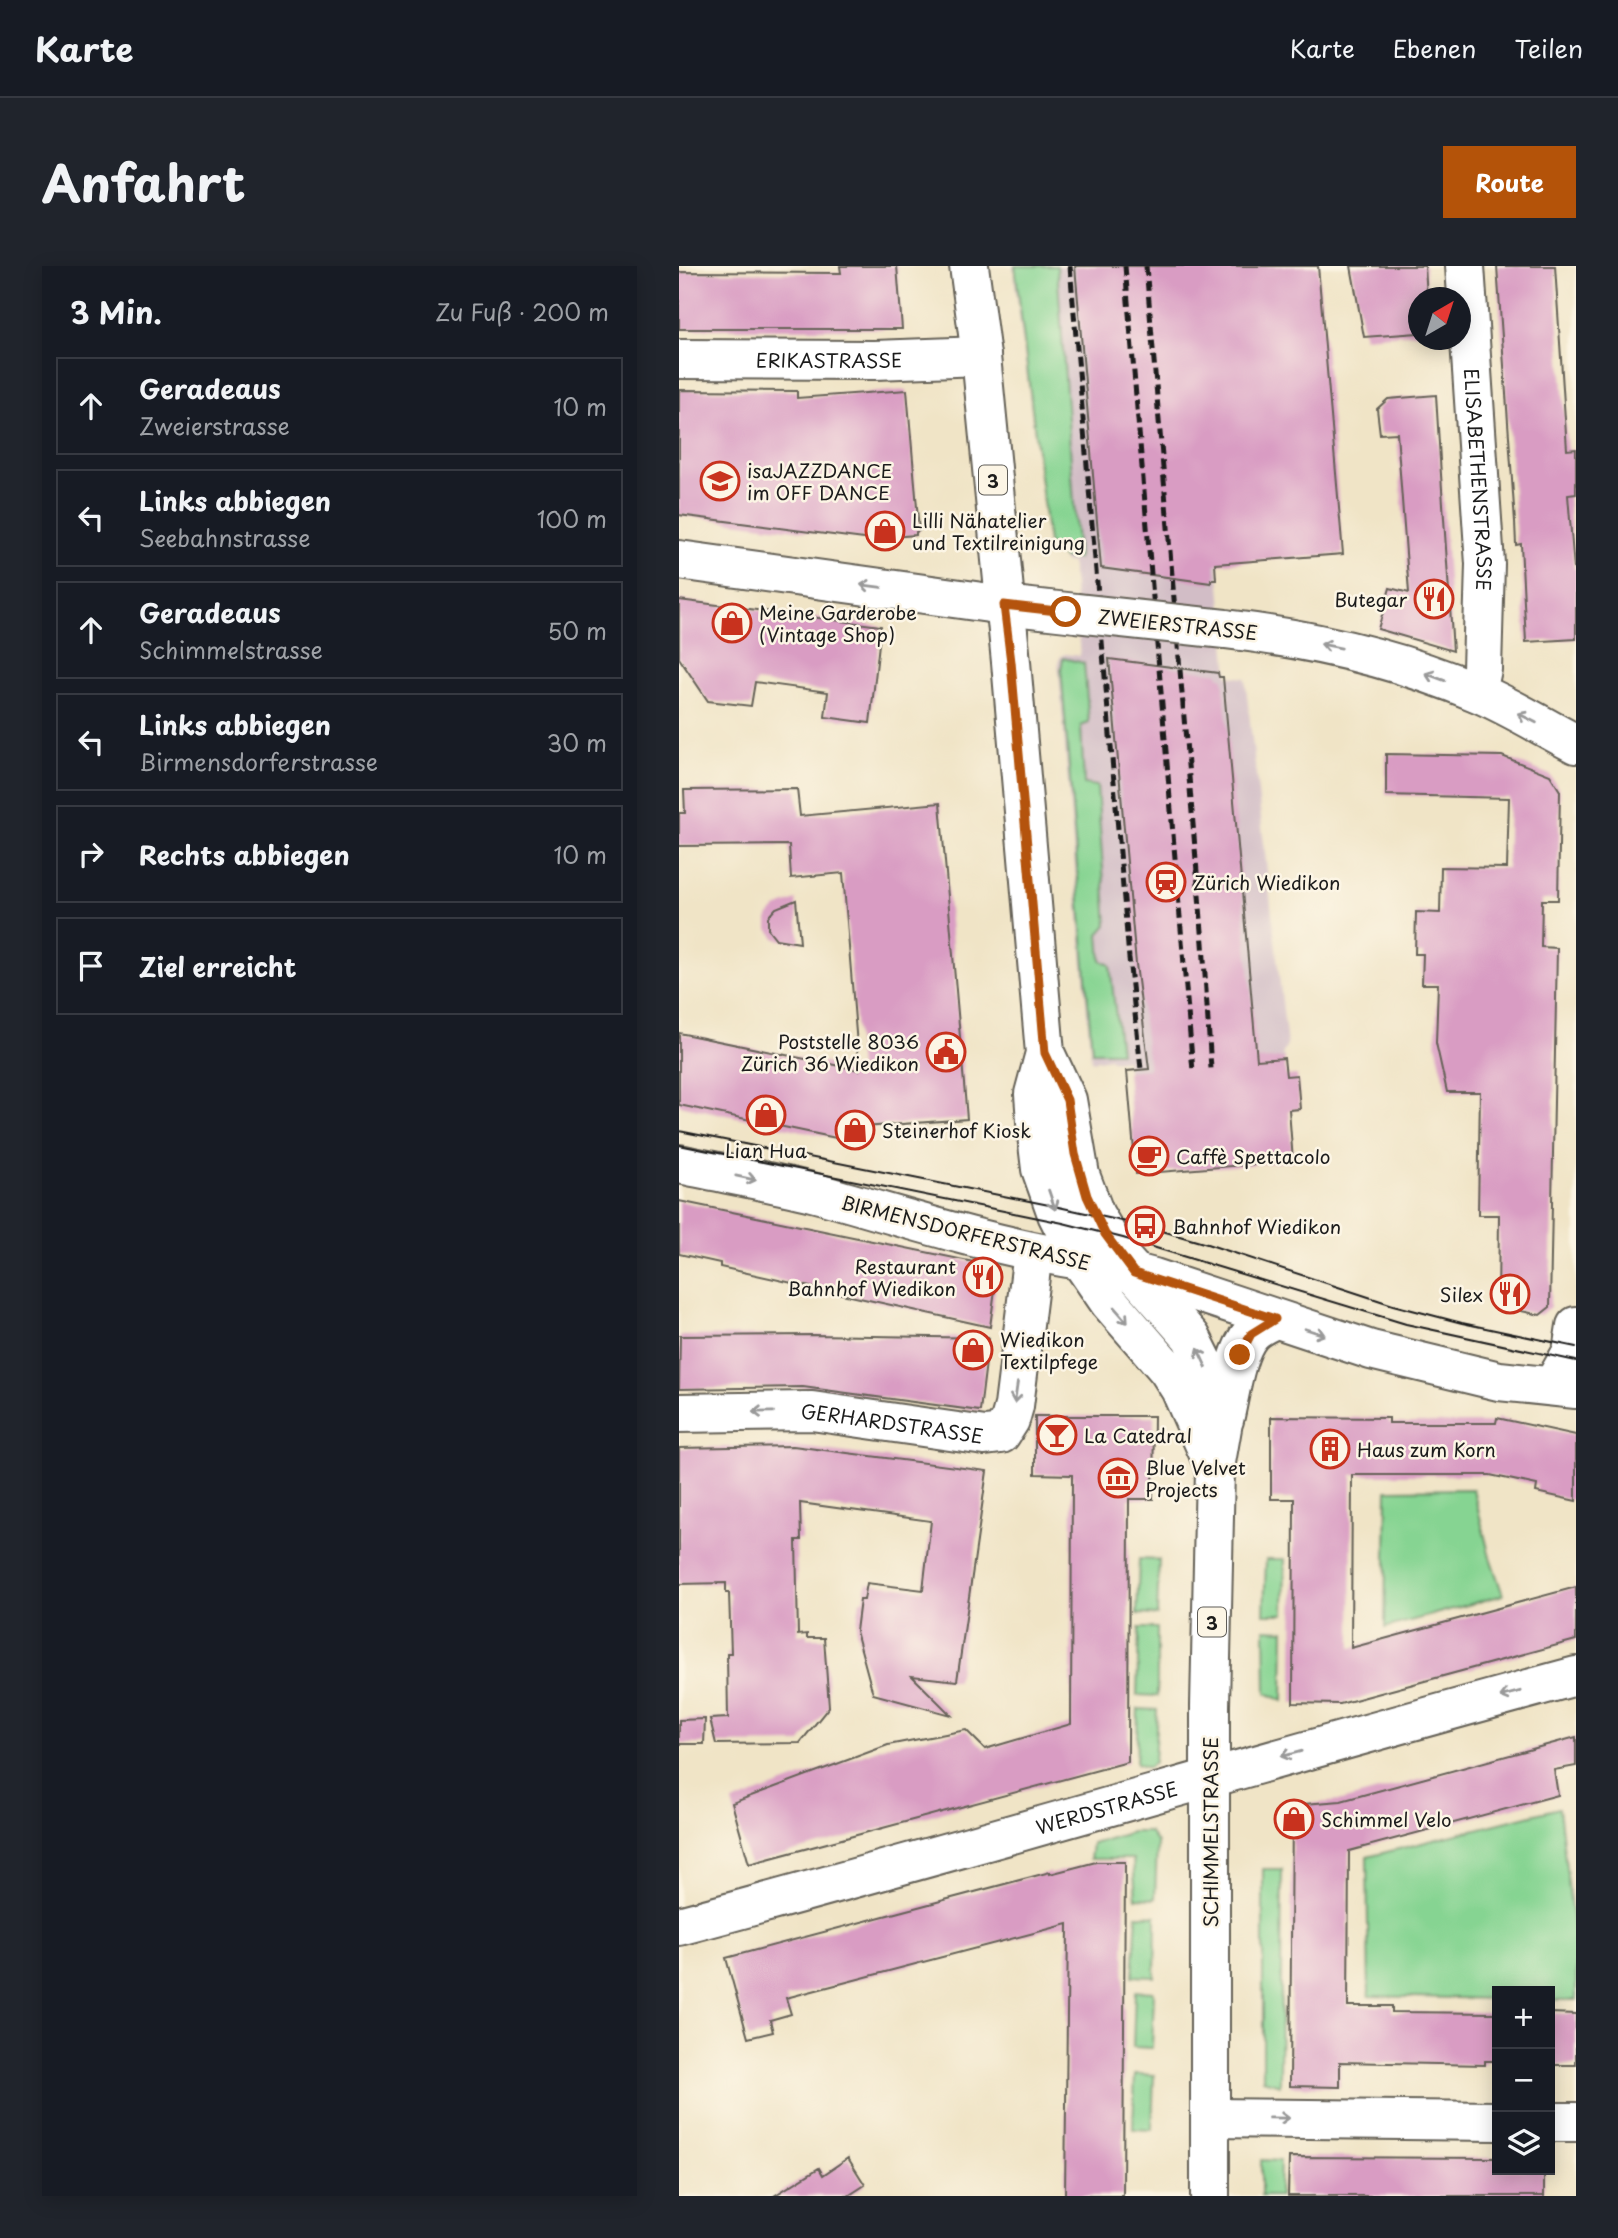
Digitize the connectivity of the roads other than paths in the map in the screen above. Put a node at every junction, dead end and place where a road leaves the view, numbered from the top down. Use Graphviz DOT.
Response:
graph roads {
  1 [pos="969,266"];
  2 [pos="1465,266"];
  3 [pos="981,356"];
  4 [pos="679,359"];
  5 [pos="679,560"];
  6 [pos="1004,605"];
  7 [pos="1477,692"];
  8 [pos="1576,744"];
  9 [pos="1045,1053"];
  10 [pos="679,1164"];
  11 [pos="1033,1252"];
  12 [pos="1080,1260"];
  13 [pos="1134,1273"];
  14 [pos="1275,1319"];
  15 [pos="1576,1326"];
  16 [pos="1565,1387"];
  17 [pos="679,1413"];
  18 [pos="1223,1422"];
  19 [pos="1215,1468"];
  20 [pos="1576,1676"];
  21 [pos="1210,1777"];
  22 [pos="679,1926"];
  23 [pos="1211,2118"];
  24 [pos="1492,2121"];
  25 [pos="1555,2122"];
  26 [pos="1576,2122"];
  27 [pos="1210,2196"];
  1 -- 3 [label="street, 3"];
  2 -- 7 [label="street, ELISABETHENSTRASSE"];
  3 -- 4 [label="street, ERIKASTRASSE"];
  3 -- 6 [label="street, 3"];
  6 -- 5 [label="street, ZWEIERSTRASSE, one-way"];
  7 -- 6 [label="street, ZWEIERSTRASSE, one-way, bridge"];
  6 -- 9 [label="street, 3"];
  8 -- 7 [label="street, ZWEIERSTRASSE, one-way"];
  9 -- 12 [label="street, 3, one-way"];
  9 -- 13 [label="street, SCHIMMELSTRASSE / 3"];
  10 -- 11 [label="street, BIRMENSDORFERSTRASSE, one-way"];
  11 -- 12 [label="street, BIRMENSDORFERSTRASSE"];
  11 -- 17 [label="street, GERHARDSTRASSE, one-way"];
  12 -- 13 [label="street, BIRMENSDORFERSTRASSE"];
  12 -- 19 [label="street, SCHIMMELSTRASSE / 3, one-way"];
  13 -- 14 [label="street, BIRMENSDORFERSTRASSE"];
  18 -- 13 [label="street, SCHIMMELSTRASSE / 3, one-way"];
  14 -- 16 [label="street, BIRMENSDORFERSTRASSE, one-way"];
  14 -- 18 [label="street"];
  15 -- 16 [label="street"];
  18 -- 19 [label="street, SCHIMMELSTRASSE"];
  19 -- 21 [label="street, SCHIMMELSTRASSE / 3"];
  20 -- 21 [label="street, WERDSTRASSE, one-way"];
  21 -- 22 [label="street, WERDSTRASSE"];
  21 -- 23 [label="street, SCHIMMELSTRASSE / 3"];
  23 -- 24 [label="street, one-way"];
  23 -- 27 [label="street, SCHIMMELSTRASSE / 3"];
  25 -- 26 [label="street"];
}
